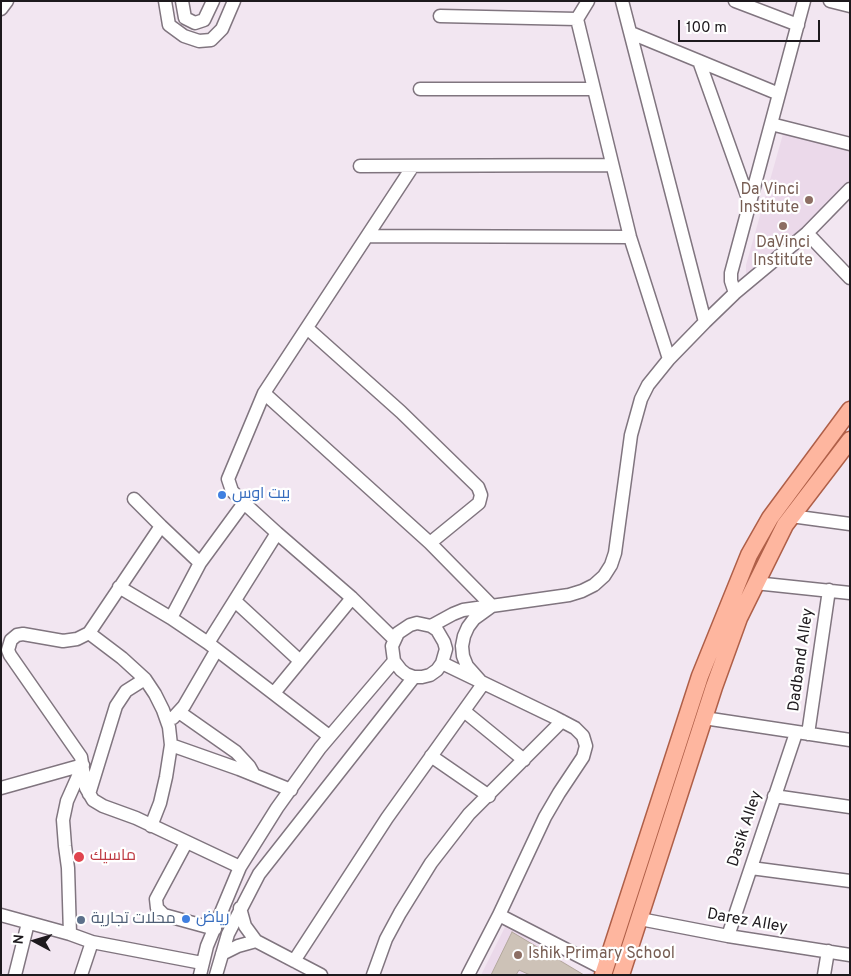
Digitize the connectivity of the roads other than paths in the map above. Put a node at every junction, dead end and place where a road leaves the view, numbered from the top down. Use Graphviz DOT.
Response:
graph roads {
  1 [pos="7,1"];
  2 [pos="165,1"];
  3 [pos="182,1"];
  4 [pos="213,1"];
  5 [pos="234,1"];
  6 [pos="588,1"];
  7 [pos="622,1"];
  8 [pos="735,1"];
  9 [pos="804,1"];
  10 [pos="830,1"];
  11 [pos="850,6"];
  12 [pos="1,9"];
  13 [pos="440,16"];
  14 [pos="576,19"];
  15 [pos="798,25"];
  16 [pos="631,33"];
  17 [pos="699,61"];
  18 [pos="420,89"];
  19 [pos="594,89"];
  20 [pos="779,94"];
  21 [pos="771,124"];
  22 [pos="850,144"];
  23 [pos="612,165"];
  24 [pos="360,166"];
  25 [pos="413,166"];
  26 [pos="850,189"];
  27 [pos="750,204"];
  28 [pos="807,233"];
  29 [pos="367,236"];
  30 [pos="630,237"];
  31 [pos="850,278"];
  32 [pos="735,293"];
  33 [pos="705,322"];
  34 [pos="308,328"];
  35 [pos="669,359"];
  36 [pos="264,393"];
  37 [pos="850,410"];
  38 [pos="850,440"];
  39 [pos="134,499"];
  40 [pos="244,503"];
  41 [pos="791,516"];
  42 [pos="850,524"];
  43 [pos="161,526"];
  44 [pos="276,533"];
  45 [pos="430,543"];
  46 [pos="200,564"];
  47 [pos="755,584"];
  48 [pos="119,587"];
  49 [pos="829,590"];
  50 [pos="850,593"];
  51 [pos="352,598"];
  52 [pos="234,601"];
  53 [pos="492,606"];
  54 [pos="171,618"];
  55 [pos="431,626"];
  56 [pos="89,633"];
  57 [pos="394,639"];
  58 [pos="212,647"];
  59 [pos="300,661"];
  60 [pos="394,661"];
  61 [pos="442,663"];
  62 [pos="414,677"];
  63 [pos="144,679"];
  64 [pos="483,684"];
  65 [pos="274,693"];
  66 [pos="464,711"];
  67 [pos="179,712"];
  68 [pos="704,718"];
  69 [pos="562,721"];
  70 [pos="169,727"];
  71 [pos="802,734"];
  72 [pos="328,736"];
  73 [pos="850,740"];
  74 [pos="171,746"];
  75 [pos="431,756"];
  76 [pos="524,760"];
  77 [pos="84,765"];
  78 [pos="254,775"];
  79 [pos="1,788"];
  80 [pos="291,790"];
  81 [pos="89,795"];
  82 [pos="489,796"];
  83 [pos="774,796"];
  84 [pos="850,807"];
  85 [pos="652,824"];
  86 [pos="151,826"];
  87 [pos="669,829"];
  88 [pos="186,843"];
  89 [pos="642,853"];
  90 [pos="659,859"];
  91 [pos="240,868"];
  92 [pos="751,868"];
  93 [pos="850,882"];
  94 [pos="240,908"];
  95 [pos="1,915"];
  96 [pos="498,915"];
  97 [pos="640,919"];
  98 [pos="28,923"];
  99 [pos="215,929"];
  100 [pos="70,934"];
  101 [pos="728,936"];
  102 [pos="256,941"];
  103 [pos="92,942"];
  104 [pos="828,951"];
  105 [pos="222,954"];
  106 [pos="850,955"];
  107 [pos="294,961"];
  108 [pos="201,969"];
  109 [pos="604,972"];
  110 [pos="15,975"];
  111 [pos="82,975"];
  112 [pos="216,975"];
  113 [pos="321,975"];
  114 [pos="373,975"];
  115 [pos="468,975"];
  116 [pos="621,975"];
  117 [pos="824,975"];
  1 -- 12 [label="street"];
  2 -- 5 [label="street"];
  3 -- 4 [label="street"];
  6 -- 14 [label="street"];
  7 -- 16 [label="street"];
  8 -- 15 [label="street"];
  9 -- 15 [label="street"];
  10 -- 11 [label="street"];
  13 -- 14 [label="street"];
  14 -- 19 [label="street"];
  15 -- 20 [label="street"];
  16 -- 17 [label="street"];
  16 -- 33 [label="street"];
  17 -- 20 [label="street"];
  17 -- 27 [label="street"];
  18 -- 19 [label="street"];
  19 -- 23 [label="street"];
  20 -- 21 [label="street"];
  21 -- 22 [label="street"];
  21 -- 27 [label="street"];
  23 -- 25 [label="street"];
  23 -- 30 [label="street"];
  24 -- 25 [label="street"];
  25 -- 29 [label="street"];
  26 -- 28 [label="street"];
  27 -- 32 [label="street"];
  28 -- 31 [label="street"];
  28 -- 32 [label="street"];
  29 -- 30 [label="street"];
  29 -- 34 [label="street"];
  30 -- 35 [label="street"];
  32 -- 33 [label="street"];
  33 -- 35 [label="street"];
  34 -- 36 [label="street"];
  34 -- 45 [label="street"];
  35 -- 53 [label="street"];
  36 -- 40 [label="street"];
  36 -- 45 [label="street"];
  37 -- 85 [label="main road"];
  38 -- 41 [label="main road"];
  39 -- 43 [label="street"];
  40 -- 44 [label="street"];
  40 -- 46 [label="street"];
  41 -- 42 [label="street"];
  41 -- 47 [label="main road"];
  43 -- 46 [label="street"];
  43 -- 48 [label="street"];
  44 -- 51 [label="street"];
  44 -- 52 [label="street"];
  45 -- 53 [label="street"];
  46 -- 54 [label="street"];
  47 -- 49 [label="street"];
  47 -- 68 [label="main road"];
  48 -- 54 [label="street"];
  48 -- 56 [label="street"];
  49 -- 50 [label="street"];
  49 -- 71 [label="street, Dadband Alley"];
  51 -- 57 [label="street"];
  51 -- 59 [label="street"];
  52 -- 58 [label="street"];
  52 -- 59 [label="street"];
  53 -- 55 [label="street"];
  53 -- 64 [label="street"];
  54 -- 58 [label="street"];
  55 -- 57 [label="street"];
  55 -- 61 [label="street"];
  56 -- 63 [label="street"];
  56 -- 77 [label="street"];
  57 -- 60 [label="street"];
  58 -- 65 [label="street"];
  58 -- 67 [label="street"];
  59 -- 65 [label="street"];
  60 -- 62 [label="street"];
  60 -- 72 [label="street"];
  61 -- 62 [label="street"];
  61 -- 64 [label="street"];
  62 -- 94 [label="street"];
  63 -- 70 [label="street"];
  63 -- 81 [label="street"];
  64 -- 66 [label="street"];
  64 -- 69 [label="street"];
  65 -- 72 [label="street"];
  66 -- 75 [label="street"];
  66 -- 76 [label="street"];
  67 -- 70 [label="street"];
  67 -- 78 [label="street"];
  68 -- 71 [label="street"];
  68 -- 87 [label="main road"];
  69 -- 76 [label="street"];
  69 -- 96 [label="street"];
  70 -- 74 [label="street"];
  71 -- 73 [label="street"];
  71 -- 83 [label="street, Dasik Alley"];
  72 -- 80 [label="street"];
  74 -- 78 [label="street"];
  74 -- 86 [label="street"];
  75 -- 82 [label="street"];
  75 -- 107 [label="street"];
  76 -- 82 [label="street"];
  77 -- 79 [label="street"];
  77 -- 81 [label="street"];
  77 -- 100 [label="street"];
  78 -- 80 [label="street"];
  80 -- 91 [label="street"];
  81 -- 86 [label="street"];
  82 -- 114 [label="street"];
  83 -- 84 [label="street"];
  83 -- 92 [label="street, Dasik Alley"];
  85 -- 87 [label="main road"];
  85 -- 89 [label="main road"];
  86 -- 88 [label="street"];
  87 -- 90 [label="main road"];
  88 -- 91 [label="street"];
  88 -- 99 [label="street"];
  89 -- 90 [label="main road"];
  89 -- 109 [label="main road"];
  90 -- 97 [label="main road"];
  91 -- 99 [label="street"];
  92 -- 93 [label="street"];
  92 -- 101 [label="street, Dasik Alley"];
  94 -- 102 [label="street"];
  94 -- 105 [label="street"];
  95 -- 98 [label="street"];
  96 -- 109 [label="street"];
  96 -- 115 [label="street"];
  97 -- 101 [label="street, Darez Alley"];
  97 -- 116 [label="main road"];
  98 -- 100 [label="street"];
  98 -- 110 [label="street"];
  99 -- 108 [label="street"];
  100 -- 103 [label="street"];
  101 -- 104 [label="street, Darez Alley"];
  102 -- 105 [label="street"];
  102 -- 107 [label="street"];
  103 -- 108 [label="street"];
  103 -- 111 [label="street"];
  104 -- 106 [label="street, Darez Alley"];
  104 -- 117 [label="street"];
  105 -- 112 [label="street"];
  107 -- 113 [label="street"];
}
